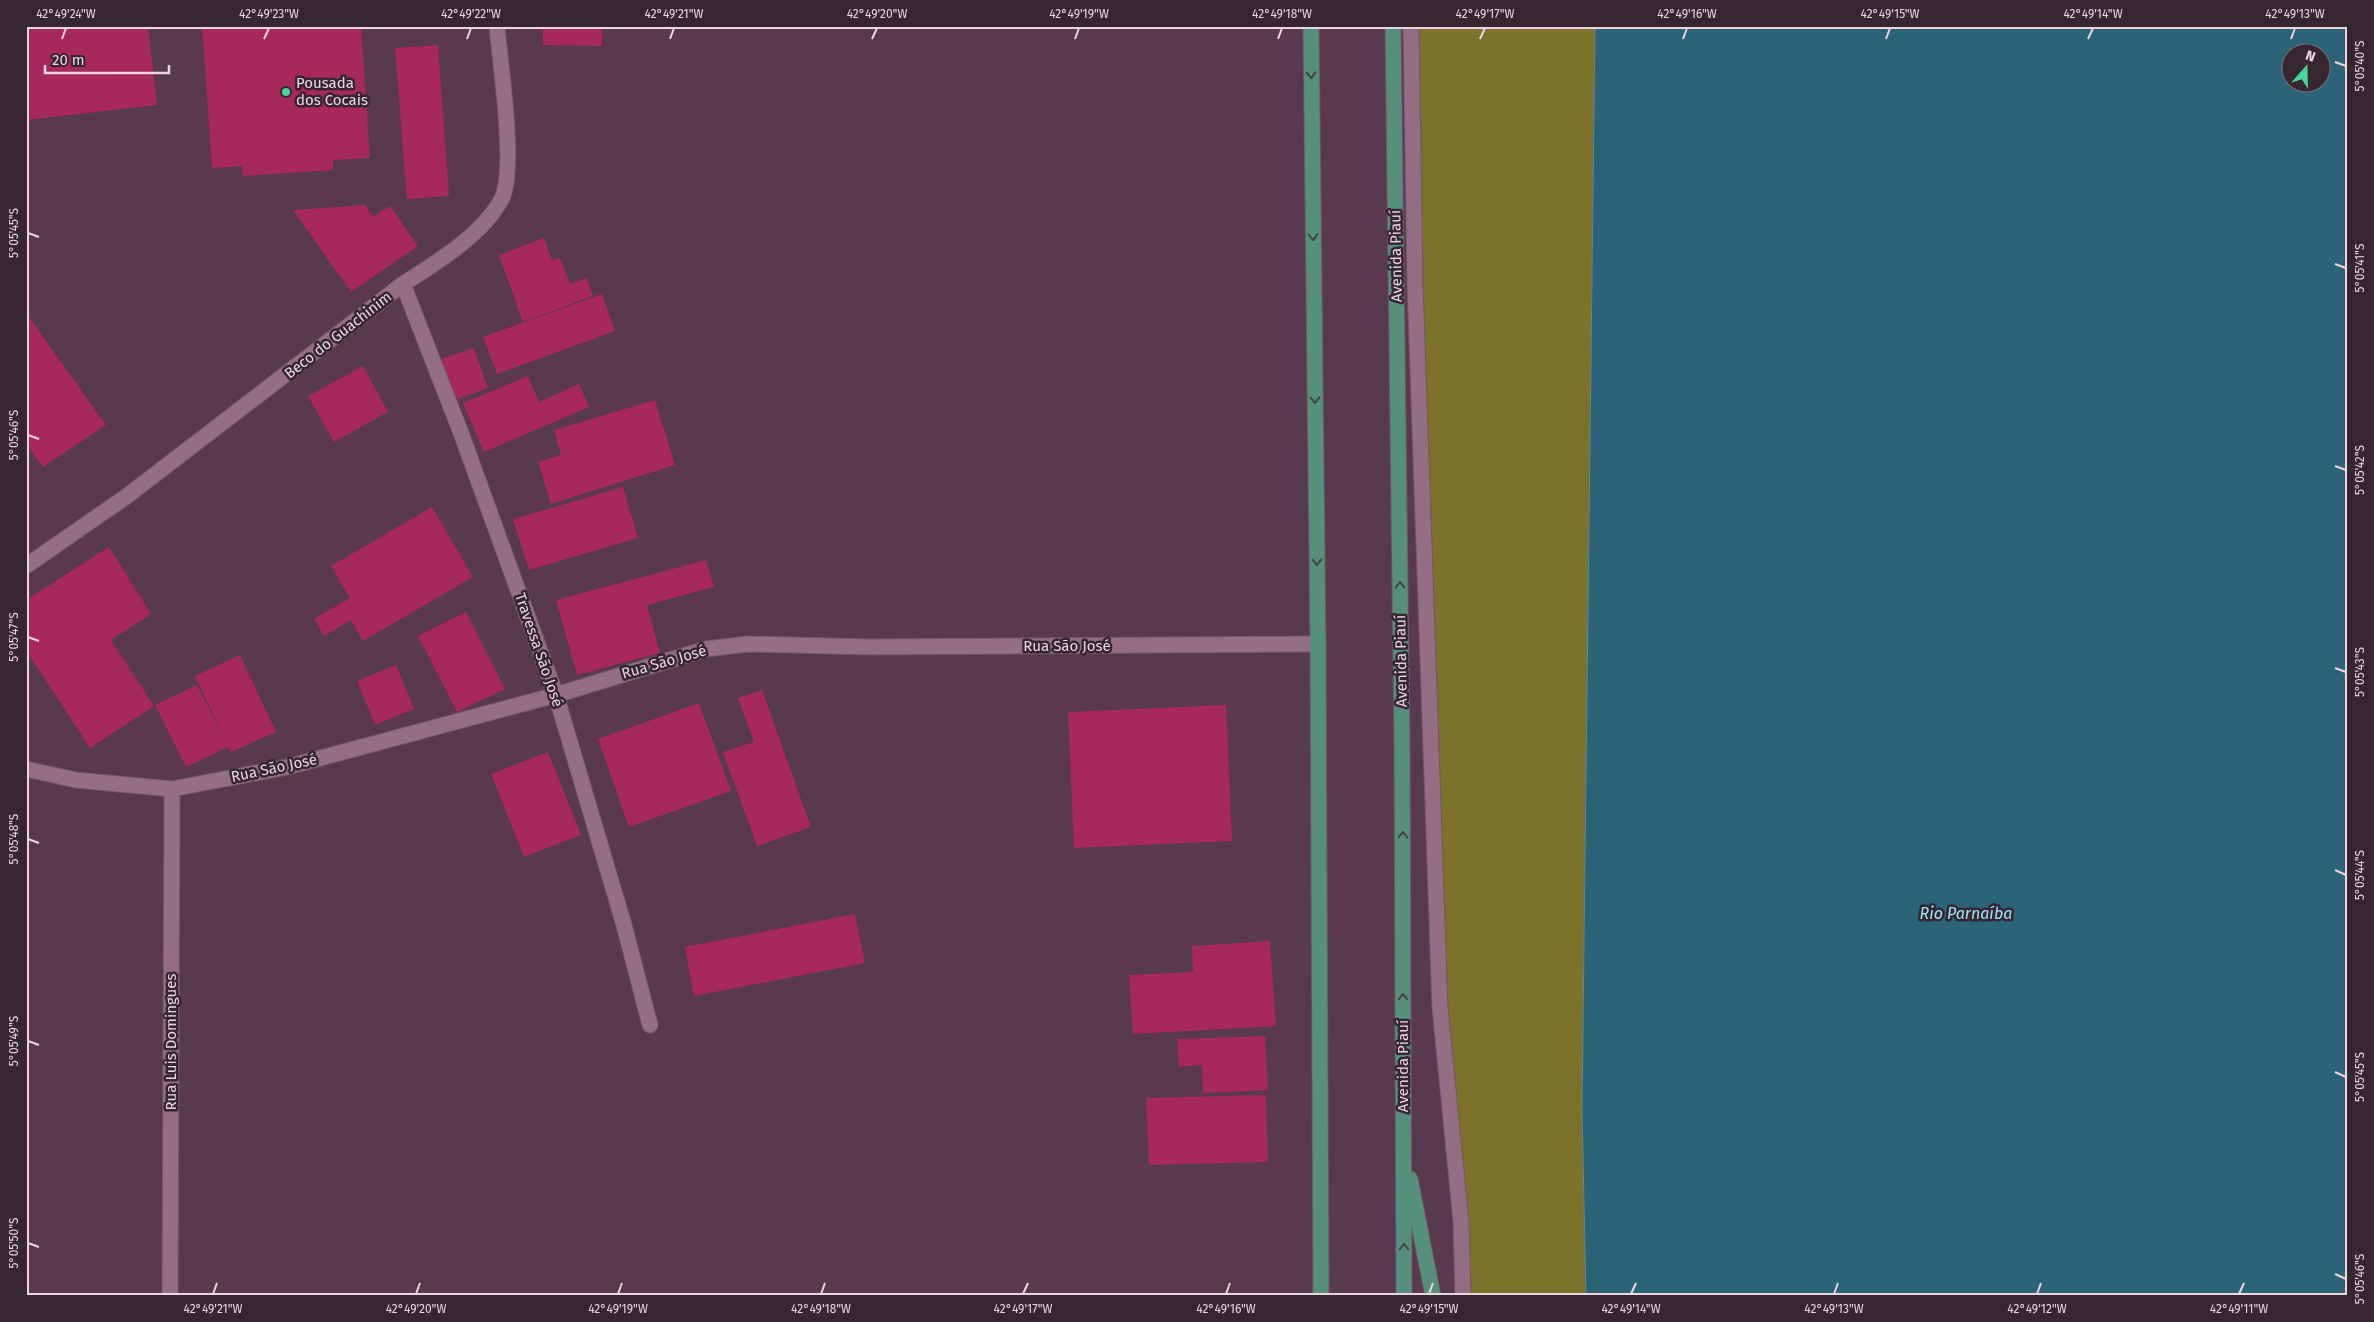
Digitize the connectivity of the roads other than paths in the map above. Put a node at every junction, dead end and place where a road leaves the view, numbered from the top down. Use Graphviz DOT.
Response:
graph roads {
  1 [pos="497,26"];
  2 [pos="1311,26"];
  3 [pos="1393,26"];
  4 [pos="1410,26"];
  5 [pos="403,284"];
  6 [pos="26,566"];
  7 [pos="1318,644"];
  8 [pos="556,695"];
  9 [pos="26,769"];
  10 [pos="172,789"];
  11 [pos="650,1025"];
  12 [pos="1404,1146"];
  13 [pos="170,1296"];
  14 [pos="1321,1296"];
  15 [pos="1404,1296"];
  16 [pos="1432,1296"];
  17 [pos="1463,1296"];
  1 -- 5 [label="street, Beco do Guachinim"];
  2 -- 7 [label="main road, one-way"];
  12 -- 3 [label="main road, Avenida Piauí, one-way"];
  4 -- 17 [label="street"];
  5 -- 6 [label="street, Beco do Guachinim"];
  5 -- 8 [label="street, Travessa São José"];
  7 -- 8 [label="street, Rua São José"];
  7 -- 14 [label="main road"];
  8 -- 10 [label="street, Rua São José"];
  8 -- 11 [label="street, Travessa São José"];
  9 -- 10 [label="street, Rua São José"];
  10 -- 13 [label="street, Rua Luis Domingues"];
  15 -- 12 [label="main road, Avenida Piauí, one-way"];
  12 -- 16 [label="main road"];
}
